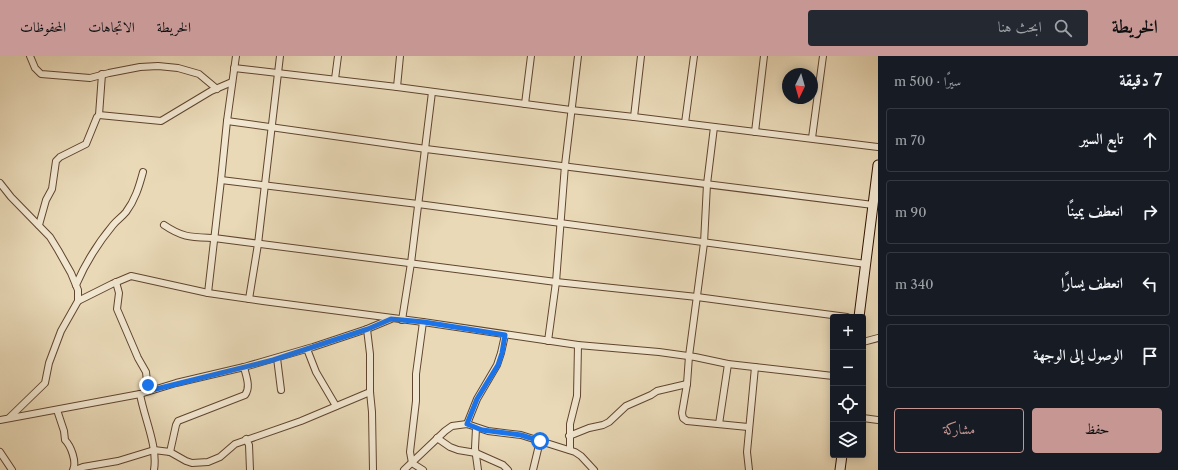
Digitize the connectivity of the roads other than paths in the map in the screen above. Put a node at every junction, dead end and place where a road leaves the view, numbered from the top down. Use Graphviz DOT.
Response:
graph roads {
  1 [pos="30,56"];
  2 [pos="236,56"];
  3 [pos="280,56"];
  4 [pos="338,56"];
  5 [pos="400,56"];
  6 [pos="531,56"];
  7 [pos="578,56"];
  8 [pos="641,56"];
  9 [pos="694,56"];
  10 [pos="764,56"];
  11 [pos="823,56"];
  12 [pos="234,68"];
  13 [pos="278,72"];
  14 [pos="102,74"];
  15 [pos="335,79"];
  16 [pos="232,82"];
  17 [pos="397,87"];
  18 [pos="217,88"];
  19 [pos="432,92"];
  20 [pos="525,104"];
  21 [pos="571,110"];
  22 [pos="99,116"];
  23 [pos="634,117"];
  24 [pos="227,121"];
  25 [pos="685,123"];
  26 [pos="273,127"];
  27 [pos="714,127"];
  28 [pos="755,132"];
  29 [pos="812,138"];
  30 [pos="878,147"];
  31 [pos="426,148"];
  32 [pos="878,165"];
  33 [pos="565,166"];
  34 [pos="142,172"];
  35 [pos="877,177"];
  36 [pos="221,180"];
  37 [pos="0,183"];
  38 [pos="708,184"];
  39 [pos="265,185"];
  40 [pos="418,204"];
  41 [pos="873,205"];
  42 [pos="560,223"];
  43 [pos="874,224"];
  44 [pos="39,225"];
  45 [pos="164,225"];
  46 [pos="214,238"];
  47 [pos="704,243"];
  48 [pos="258,244"];
  49 [pos="411,263"];
  50 [pos="866,264"];
  51 [pos="116,282"];
  52 [pos="556,282"];
  53 [pos="76,286"];
  54 [pos="208,293"];
  55 [pos="697,297"];
  56 [pos="250,299"];
  57 [pos="78,301"];
  58 [pos="859,314"];
  59 [pos="830,315"];
  60 [pos="391,319"];
  61 [pos="402,320"];
  62 [pos="424,322"];
  63 [pos="368,329"];
  64 [pos="505,335"];
  65 [pos="878,338"];
  66 [pos="548,341"];
  67 [pos="866,341"];
  68 [pos="578,345"];
  69 [pos="307,349"];
  70 [pos="689,356"];
  71 [pos="277,358"];
  72 [pos="728,364"];
  73 [pos="755,367"];
  74 [pos="244,368"];
  75 [pos="830,376"];
  76 [pos="687,384"];
  77 [pos="281,390"];
  78 [pos="148,391"];
  79 [pos="370,392"];
  80 [pos="140,394"];
  81 [pos="336,406"];
  82 [pos="58,410"];
  83 [pos="10,418"];
  84 [pos="866,418"];
  85 [pos="0,420"];
  86 [pos="878,420"];
  87 [pos="467,424"];
  88 [pos="720,424"];
  89 [pos="748,427"];
  90 [pos="476,428"];
  91 [pos="569,436"];
  92 [pos="437,438"];
  93 [pos="246,439"];
  94 [pos="540,441"];
  95 [pos="154,450"];
  96 [pos="570,450"];
  97 [pos="0,452"];
  98 [pos="170,452"];
  99 [pos="476,453"];
  100 [pos="842,458"];
  101 [pos="208,462"];
  102 [pos="412,463"];
  103 [pos="12,470"];
  104 [pos="74,470"];
  105 [pos="154,470"];
  106 [pos="209,470"];
  107 [pos="250,470"];
  108 [pos="373,470"];
  109 [pos="404,470"];
  110 [pos="423,470"];
  111 [pos="474,470"];
  112 [pos="478,470"];
  113 [pos="508,470"];
  114 [pos="533,470"];
  115 [pos="594,470"];
  116 [pos="750,470"];
  117 [pos="840,470"];
  1 -- 14 [label="street"];
  2 -- 12 [label="street"];
  3 -- 13 [label="street"];
  4 -- 15 [label="street"];
  5 -- 17 [label="street"];
  6 -- 20 [label="street"];
  7 -- 21 [label="street"];
  8 -- 23 [label="street"];
  9 -- 25 [label="street"];
  10 -- 28 [label="street"];
  11 -- 29 [label="street"];
  12 -- 13 [label="street"];
  12 -- 16 [label="street"];
  13 -- 15 [label="street"];
  13 -- 26 [label="street"];
  14 -- 18 [label="street"];
  14 -- 22 [label="street"];
  15 -- 17 [label="street"];
  16 -- 18 [label="street"];
  16 -- 24 [label="street"];
  17 -- 19 [label="street"];
  18 -- 22 [label="street"];
  19 -- 20 [label="street"];
  19 -- 31 [label="street"];
  20 -- 21 [label="street"];
  21 -- 23 [label="street"];
  21 -- 33 [label="street"];
  22 -- 44 [label="street"];
  23 -- 25 [label="street"];
  24 -- 26 [label="street"];
  24 -- 36 [label="street"];
  25 -- 27 [label="street"];
  26 -- 31 [label="street"];
  26 -- 39 [label="street"];
  27 -- 28 [label="street"];
  27 -- 38 [label="street"];
  28 -- 29 [label="street"];
  29 -- 30 [label="street"];
  31 -- 33 [label="street"];
  31 -- 40 [label="street"];
  32 -- 35 [label="main road"];
  33 -- 38 [label="street"];
  33 -- 42 [label="street"];
  34 -- 53 [label="street"];
  35 -- 41 [label="main road"];
  36 -- 39 [label="street"];
  36 -- 46 [label="street"];
  37 -- 44 [label="street"];
  38 -- 41 [label="street"];
  38 -- 47 [label="street"];
  39 -- 40 [label="street"];
  39 -- 48 [label="street"];
  40 -- 42 [label="street"];
  40 -- 49 [label="street"];
  41 -- 43 [label="main road"];
  42 -- 47 [label="street"];
  42 -- 52 [label="street"];
  43 -- 50 [label="main road"];
  44 -- 53 [label="street"];
  45 -- 46 [label="street"];
  46 -- 48 [label="street"];
  46 -- 54 [label="street"];
  47 -- 50 [label="street"];
  47 -- 55 [label="street"];
  48 -- 49 [label="street"];
  48 -- 56 [label="street"];
  49 -- 52 [label="street"];
  49 -- 61 [label="street"];
  50 -- 58 [label="main road"];
  51 -- 54 [label="street"];
  51 -- 57 [label="street"];
  51 -- 78 [label="street"];
  52 -- 55 [label="street"];
  52 -- 66 [label="street"];
  53 -- 57 [label="street"];
  54 -- 56 [label="street"];
  55 -- 59 [label="street"];
  55 -- 70 [label="street"];
  56 -- 60 [label="street"];
  57 -- 83 [label="street"];
  60 -- 61 [label="street"];
  60 -- 63 [label="street"];
  61 -- 62 [label="street"];
  62 -- 64 [label="street"];
  62 -- 102 [label="street"];
  63 -- 69 [label="street"];
  63 -- 79 [label="street"];
  64 -- 66 [label="street"];
  64 -- 87 [label="street"];
  65 -- 67 [label="street"];
  66 -- 68 [label="street"];
  68 -- 70 [label="street"];
  68 -- 91 [label="street"];
  69 -- 71 [label="street"];
  69 -- 81 [label="street"];
  70 -- 72 [label="street"];
  70 -- 76 [label="street"];
  71 -- 74 [label="street"];
  71 -- 77 [label="street"];
  72 -- 73 [label="street"];
  72 -- 88 [label="street"];
  73 -- 75 [label="street"];
  73 -- 89 [label="street"];
  74 -- 78 [label="street"];
  74 -- 98 [label="street"];
  76 -- 88 [label="street"];
  76 -- 91 [label="street"];
  78 -- 80 [label="street"];
  79 -- 81 [label="street"];
  79 -- 108 [label="street"];
  80 -- 82 [label="street"];
  80 -- 95 [label="street"];
  81 -- 93 [label="street"];
  82 -- 83 [label="street"];
  82 -- 104 [label="street"];
  83 -- 85 [label="street"];
  84 -- 86 [label="street"];
  87 -- 90 [label="street"];
  87 -- 92 [label="street"];
  88 -- 89 [label="street"];
  89 -- 116 [label="street"];
  90 -- 94 [label="street"];
  90 -- 99 [label="street"];
  91 -- 96 [label="street"];
  92 -- 99 [label="street"];
  92 -- 102 [label="street"];
  93 -- 101 [label="street"];
  93 -- 107 [label="street"];
  94 -- 96 [label="street"];
  94 -- 114 [label="street"];
  95 -- 98 [label="street"];
  95 -- 104 [label="street"];
  95 -- 105 [label="street"];
  96 -- 115 [label="street"];
  97 -- 103 [label="street"];
  98 -- 101 [label="street"];
  99 -- 112 [label="street"];
  99 -- 113 [label="street"];
  100 -- 117 [label="main road"];
  101 -- 106 [label="street"];
  102 -- 109 [label="street"];
  102 -- 110 [label="street"];
  111 -- 112 [label="street"];
}
